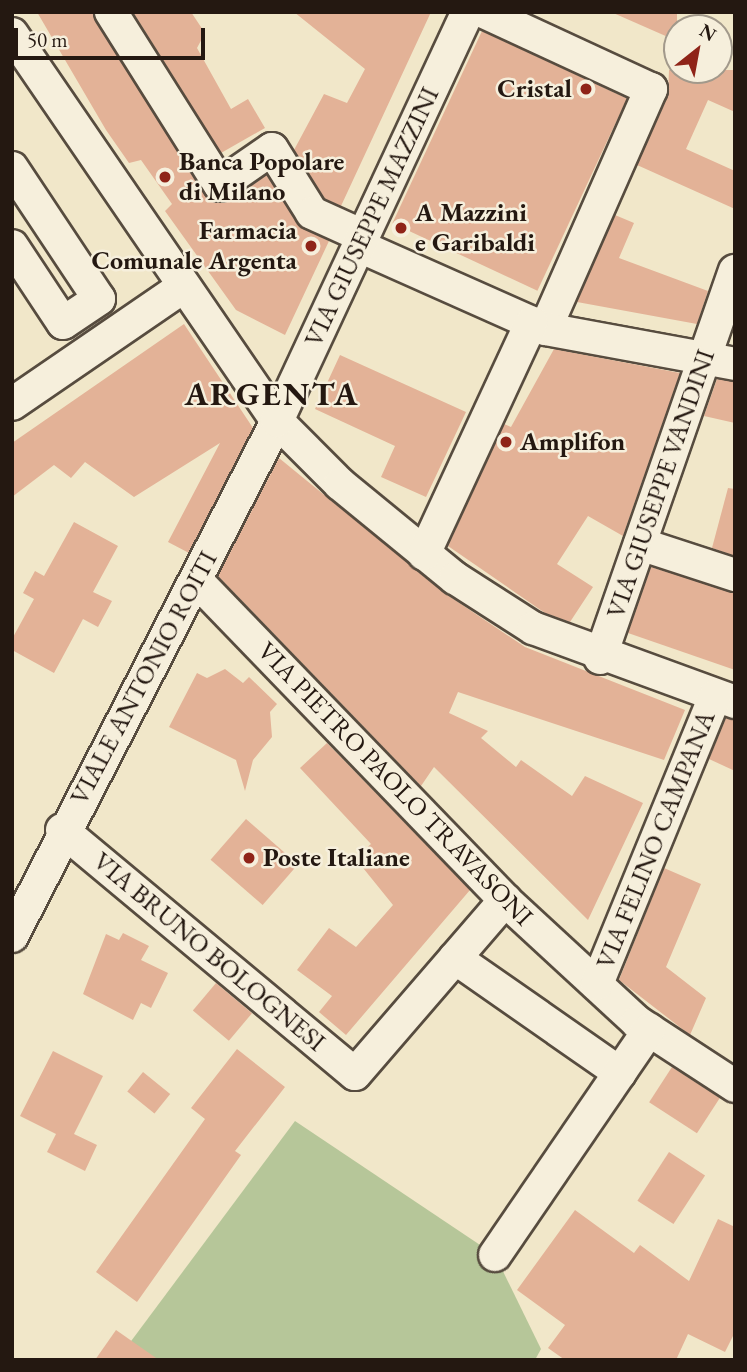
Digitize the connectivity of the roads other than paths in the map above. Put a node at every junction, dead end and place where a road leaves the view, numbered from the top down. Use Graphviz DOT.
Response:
graph roads {
  1 [pos="18,12"];
  2 [pos="111,12"];
  3 [pos="468,12"];
  4 [pos="484,12"];
  5 [pos="12,17"];
  6 [pos="541,24"];
  7 [pos="12,34"];
  8 [pos="12,168"];
  9 [pos="361,241"];
  10 [pos="12,246"];
  11 [pos="735,271"];
  12 [pos="183,287"];
  13 [pos="538,326"];
  14 [pos="720,361"];
  15 [pos="12,404"];
  16 [pos="277,421"];
  17 [pos="640,544"];
  18 [pos="424,554"];
  19 [pos="735,575"];
  20 [pos="197,581"];
  21 [pos="600,658"];
  22 [pos="725,699"];
  23 [pos="62,830"];
  24 [pos="506,900"];
  25 [pos="12,936"];
  26 [pos="455,958"];
  27 [pos="597,985"];
  28 [pos="649,1030"];
  29 [pos="620,1073"];
  30 [pos="735,1086"];
  31 [pos="495,1255"];
  1 -- 5 [label="street"];
  2 -- 9 [label="street"];
  3 -- 9 [label="street, VIA GIUSEPPE MAZZINI"];
  4 -- 6 [label="street"];
  6 -- 13 [label="street"];
  7 -- 12 [label="street"];
  8 -- 10 [label="street"];
  9 -- 13 [label="street"];
  9 -- 16 [label="street, VIA GIUSEPPE MAZZINI"];
  11 -- 14 [label="street, VIA GIUSEPPE VANDINI"];
  12 -- 15 [label="street"];
  12 -- 16 [label="street"];
  13 -- 14 [label="street"];
  13 -- 18 [label="street"];
  14 -- 17 [label="street, VIA GIUSEPPE VANDINI"];
  16 -- 18 [label="street"];
  16 -- 20 [label="street, VIALE ANTONIO ROITI"];
  17 -- 19 [label="street"];
  17 -- 21 [label="street, VIA GIUSEPPE VANDINI"];
  18 -- 21 [label="street"];
  20 -- 23 [label="street, VIALE ANTONIO ROITI"];
  20 -- 24 [label="street, VIA PIETRO PAOLO TRAVASONI"];
  21 -- 22 [label="street"];
  22 -- 27 [label="street, VIA FELINO CAMPANA"];
  23 -- 25 [label="street, VIALE ANTONIO ROITI"];
  23 -- 26 [label="street, VIA BRUNO BOLOGNESI"];
  24 -- 26 [label="street"];
  24 -- 27 [label="street, VIA PIETRO PAOLO TRAVASONI"];
  26 -- 29 [label="street"];
  27 -- 28 [label="street, VIA PIETRO PAOLO TRAVASONI"];
  28 -- 29 [label="street"];
  28 -- 30 [label="street, VIA PIETRO PAOLO TRAVASONI"];
  29 -- 31 [label="street"];
}
